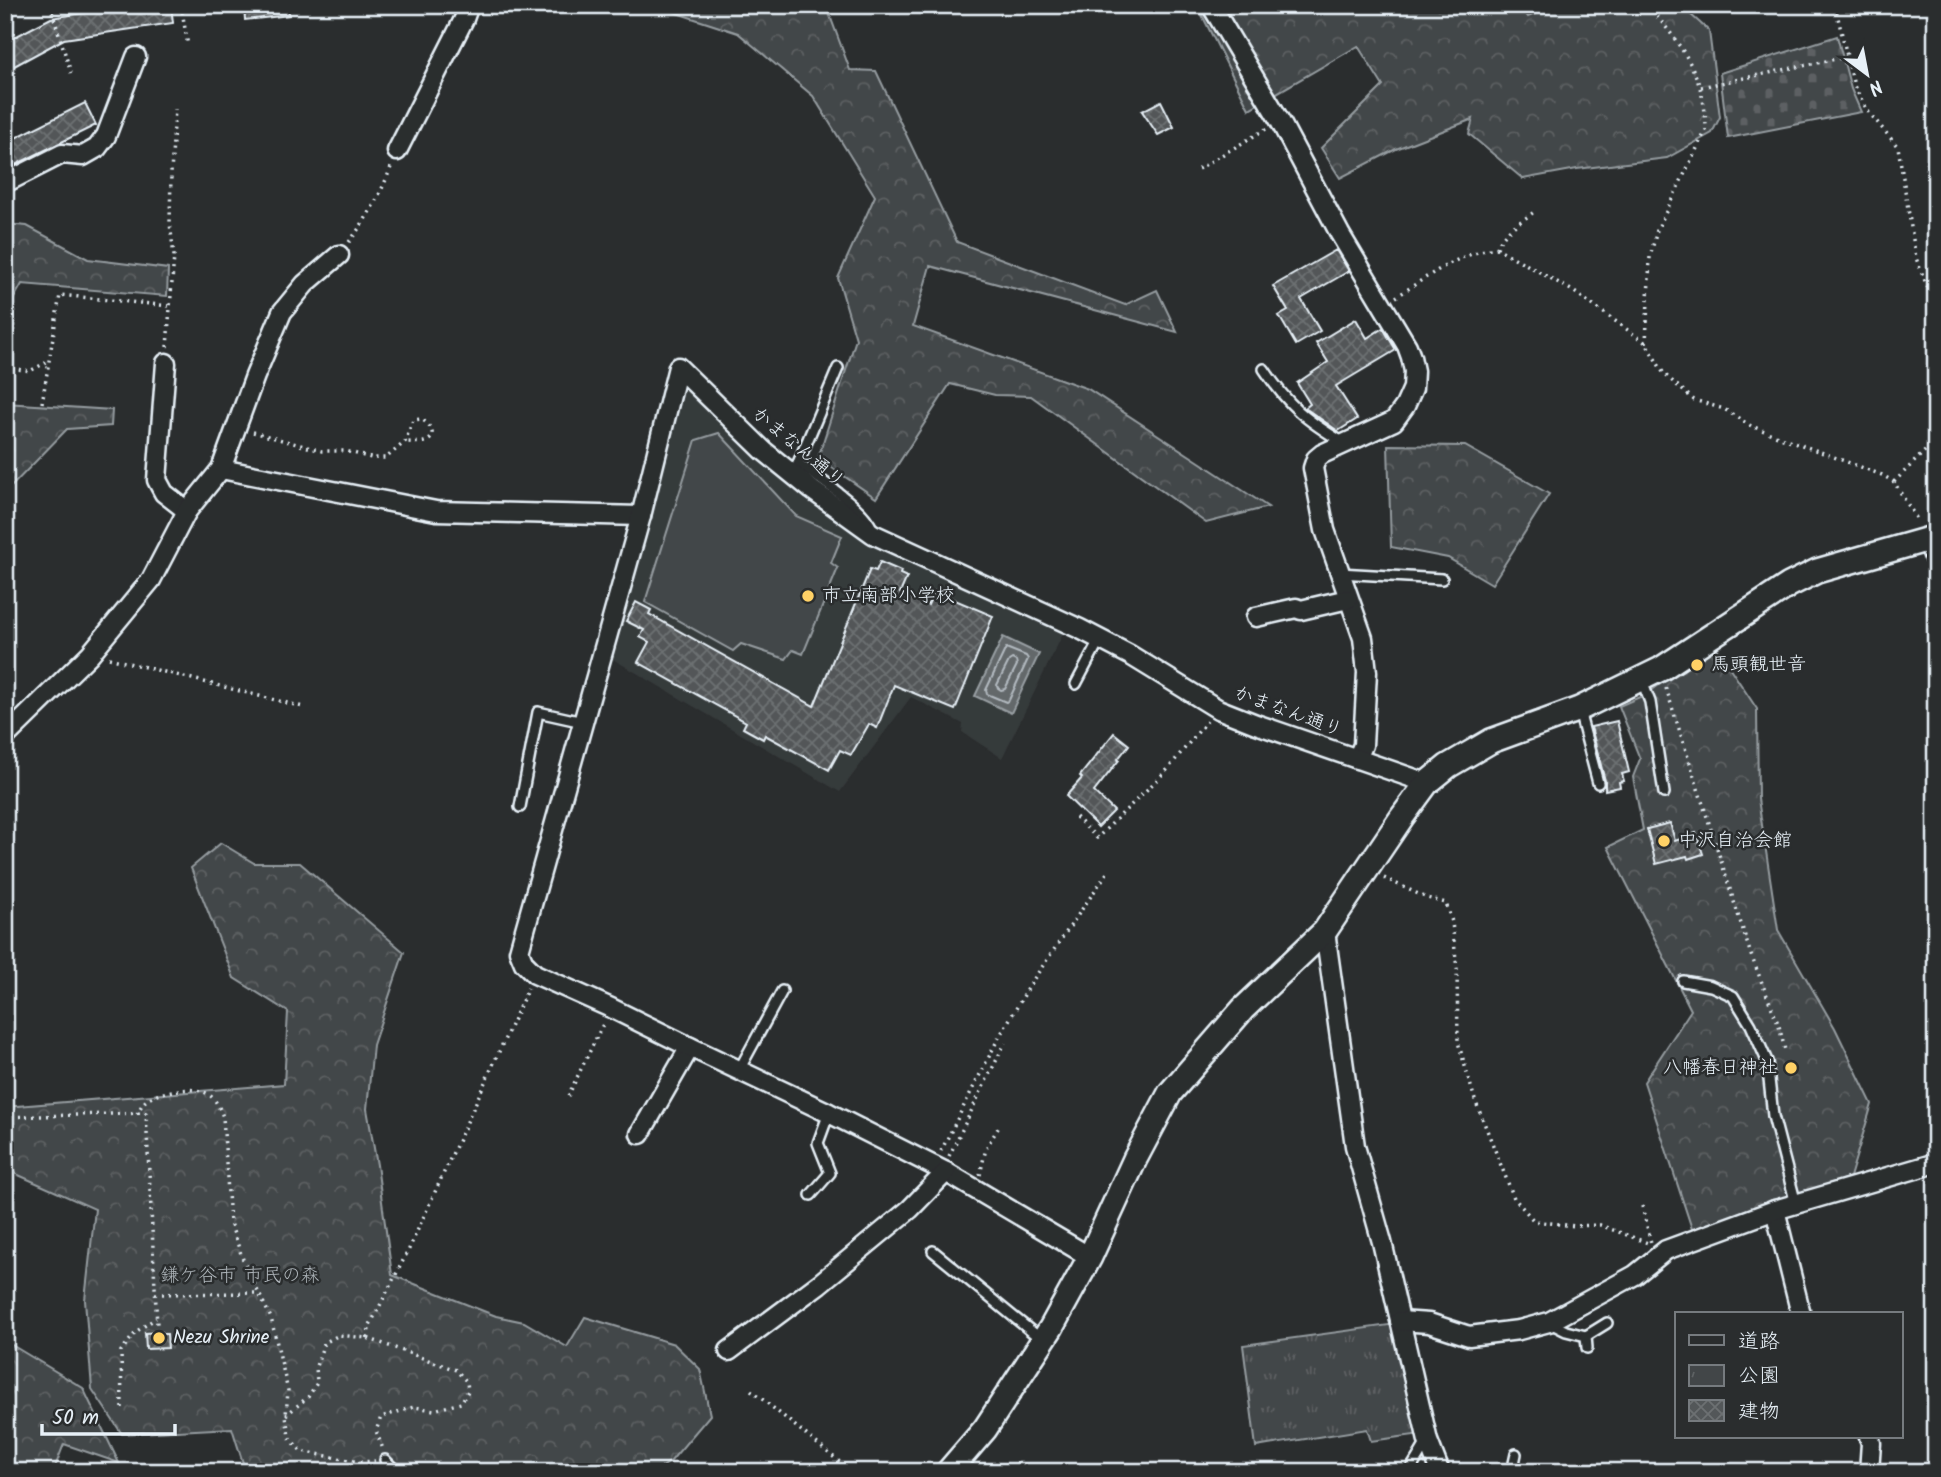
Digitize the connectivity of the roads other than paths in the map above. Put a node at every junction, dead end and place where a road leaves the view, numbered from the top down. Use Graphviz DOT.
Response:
graph roads {
  1 [pos="469,5"];
  2 [pos="1211,5"];
  3 [pos="136,57"];
  4 [pos="397,151"];
  5 [pos="5,183"];
  6 [pos="339,255"];
  7 [pos="166,363"];
  8 [pos="838,368"];
  9 [pos="1264,369"];
  10 [pos="1344,443"];
  11 [pos="221,469"];
  12 [pos="187,511"];
  13 [pos="641,516"];
  14 [pos="873,534"];
  15 [pos="1931,538"];
  16 [pos="1936,562"];
  17 [pos="1339,573"];
  18 [pos="1442,579"];
  19 [pos="1348,599"];
  20 [pos="1256,617"];
  21 [pos="1100,639"];
  22 [pos="1651,674"];
  23 [pos="1076,684"];
  24 [pos="1579,709"];
  25 [pos="583,722"];
  26 [pos="5,737"];
  27 [pos="1357,759"];
  28 [pos="1427,783"];
  29 [pos="1598,783"];
  30 [pos="1664,793"];
  31 [pos="520,807"];
  32 [pos="1325,931"];
  33 [pos="1683,981"];
  34 [pos="782,991"];
  35 [pos="690,1047"];
  36 [pos="739,1070"];
  37 [pos="829,1113"];
  38 [pos="640,1134"];
  39 [pos="1936,1163"];
  40 [pos="940,1169"];
  41 [pos="811,1195"];
  42 [pos="1796,1204"];
  43 [pos="1775,1210"];
  44 [pos="933,1251"];
  45 [pos="1090,1256"];
  46 [pos="1800,1312"];
  47 [pos="1400,1321"];
  48 [pos="1549,1322"];
  49 [pos="1607,1323"];
  50 [pos="1586,1336"];
  51 [pos="1043,1341"];
  52 [pos="1587,1348"];
  53 [pos="729,1351"];
  54 [pos="1869,1438"];
  55 [pos="1428,1441"];
  56 [pos="1516,1454"];
  57 [pos="385,1460"];
  58 [pos="397,1472"];
  59 [pos="948,1472"];
  60 [pos="1409,1472"];
  61 [pos="1440,1472"];
  62 [pos="1512,1472"];
  63 [pos="1869,1472"];
  1 -- 4 [label="street"];
  2 -- 10 [label="street"];
  3 -- 5 [label="street"];
  6 -- 11 [label="street"];
  7 -- 12 [label="street"];
  8 -- 14 [label="lane"];
  9 -- 10 [label="lane"];
  10 -- 17 [label="street"];
  11 -- 12 [label="street"];
  11 -- 13 [label="street"];
  12 -- 26 [label="street"];
  13 -- 14 [label="street, かまなん通り"];
  13 -- 25 [label="street"];
  14 -- 21 [label="street, かまなん通り"];
  15 -- 16 [label="street"];
  15 -- 22 [label="street"];
  17 -- 18 [label="lane"];
  17 -- 19 [label="street"];
  19 -- 20 [label="street"];
  19 -- 27 [label="street"];
  21 -- 23 [label="lane"];
  21 -- 27 [label="street, かまなん通り"];
  22 -- 24 [label="street"];
  22 -- 30 [label="lane"];
  24 -- 28 [label="street"];
  24 -- 29 [label="lane"];
  25 -- 31 [label="lane"];
  25 -- 35 [label="street"];
  27 -- 28 [label="street, かまなん通り"];
  28 -- 32 [label="street"];
  32 -- 45 [label="street"];
  32 -- 47 [label="street"];
  33 -- 42 [label="lane"];
  34 -- 36 [label="lane"];
  35 -- 36 [label="street"];
  35 -- 38 [label="street"];
  36 -- 37 [label="street"];
  37 -- 40 [label="street"];
  37 -- 41 [label="lane"];
  39 -- 42 [label="street"];
  40 -- 45 [label="street"];
  40 -- 53 [label="street"];
  42 -- 43 [label="street"];
  43 -- 46 [label="street"];
  43 -- 48 [label="street"];
  44 -- 51 [label="lane"];
  45 -- 51 [label="street"];
  47 -- 48 [label="street"];
  47 -- 55 [label="street"];
  48 -- 50 [label="lane"];
  49 -- 50 [label="lane"];
  50 -- 52 [label="lane"];
  51 -- 59 [label="street"];
  54 -- 63 [label="street"];
  55 -- 60 [label="lane"];
  55 -- 61 [label="street"];
  56 -- 62 [label="lane"];
  57 -- 58 [label="lane"];
}
